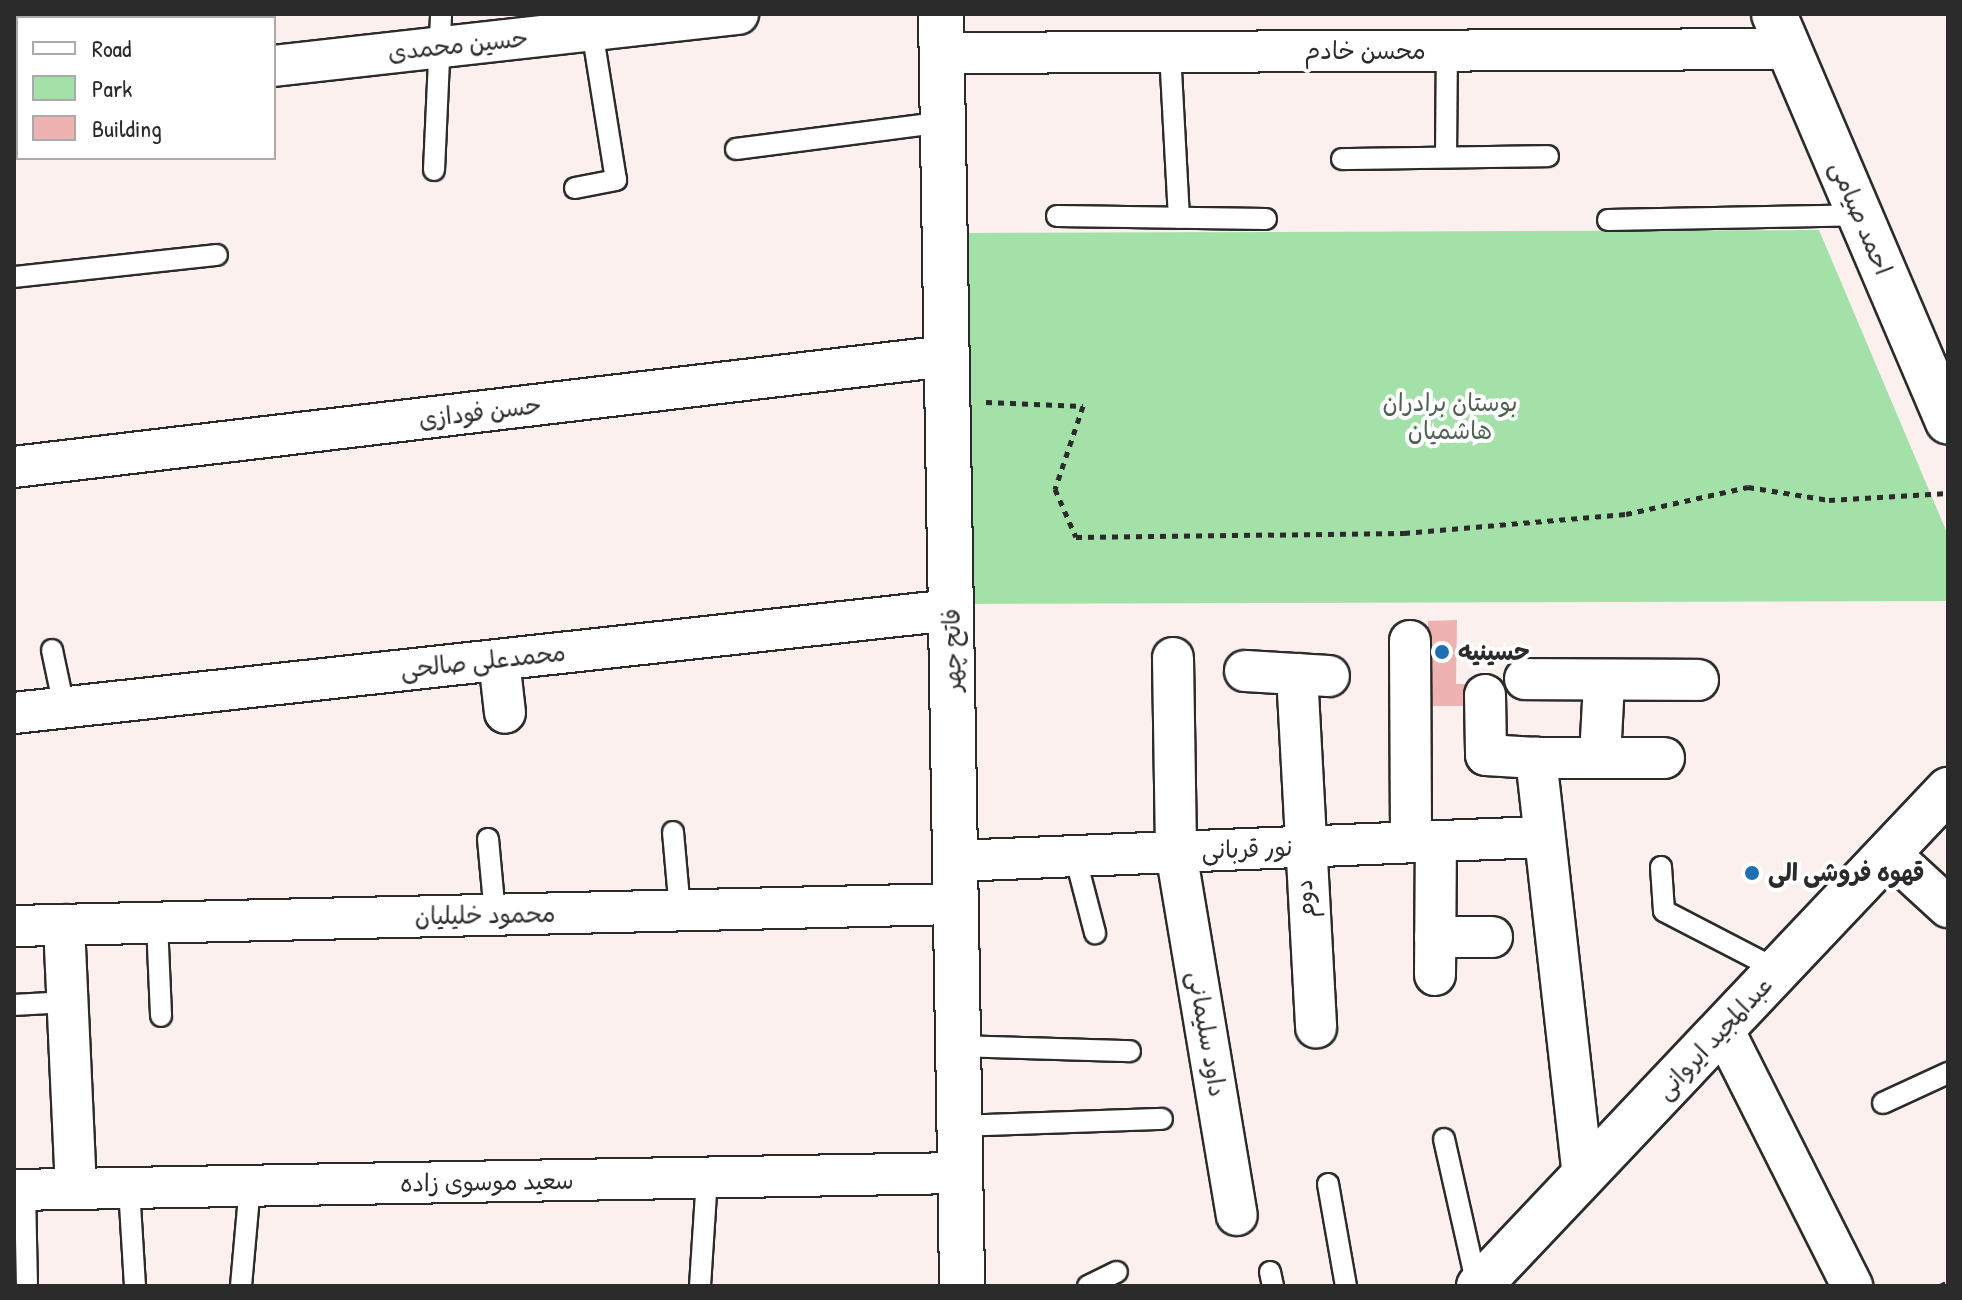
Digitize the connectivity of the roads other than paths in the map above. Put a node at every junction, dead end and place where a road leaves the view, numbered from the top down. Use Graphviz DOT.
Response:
graph roads {
  1 [pos="738,14"];
  2 [pos="592,30"];
  3 [pos="441,31"];
  4 [pos="1782,31"];
  5 [pos="941,33"];
  6 [pos="1447,51"];
  7 [pos="1170,52"];
  8 [pos="276,66"];
  9 [pos="943,122"];
  10 [pos="736,149"];
  11 [pos="1548,156"];
  12 [pos="1446,157"];
  13 [pos="1342,159"];
  14 [pos="434,170"];
  15 [pos="575,188"];
  16 [pos="1860,215"];
  17 [pos="1057,216"];
  18 [pos="1179,218"];
  19 [pos="1266,219"];
  20 [pos="1608,220"];
  21 [pos="217,255"];
  22 [pos="14,277"];
  23 [pos="947,376"];
  24 [pos="1948,421"];
  25 [pos="14,467"];
  26 [pos="951,610"];
  27 [pos="1410,641"];
  28 [pos="52,650"];
  29 [pos="1173,658"];
  30 [pos="499,660"];
  31 [pos="1245,671"];
  32 [pos="1525,679"];
  33 [pos="1698,680"];
  34 [pos="1604,682"];
  35 [pos="1485,695"];
  36 [pos="64,707"];
  37 [pos="14,713"];
  38 [pos="505,713"];
  39 [pos="1600,757"];
  40 [pos="1536,758"];
  41 [pos="1664,758"];
  42 [pos="1948,790"];
  43 [pos="673,832"];
  44 [pos="1540,837"];
  45 [pos="488,839"];
  46 [pos="1423,842"];
  47 [pos="1301,847"];
  48 [pos="1176,852"];
  49 [pos="1889,853"];
  50 [pos="1075,856"];
  51 [pos="1661,867"];
  52 [pos="956,882"];
  53 [pos="1948,907"];
  54 [pos="680,910"];
  55 [pos="495,915"];
  56 [pos="157,923"];
  57 [pos="64,925"];
  58 [pos="14,926"];
  59 [pos="1095,933"];
  60 [pos="1492,937"];
  61 [pos="1778,970"];
  62 [pos="67,1002"];
  63 [pos="14,1005"];
  64 [pos="161,1016"];
  65 [pos="1316,1027"];
  66 [pos="1723,1029"];
  67 [pos="958,1046"];
  68 [pos="1130,1051"];
  69 [pos="1948,1073"];
  70 [pos="1883,1103"];
  71 [pos="1162,1119"];
  72 [pos="960,1126"];
  73 [pos="1444,1139"];
  74 [pos="960,1173"];
  75 [pos="707,1177"];
  76 [pos="1583,1177"];
  77 [pos="1328,1184"];
  78 [pos="250,1186"];
  79 [pos="129,1188"];
  80 [pos="76,1189"];
  81 [pos="20,1190"];
  82 [pos="1237,1215"];
  83 [pos="1117,1272"];
  84 [pos="27,1286"];
  85 [pos="135,1286"];
  86 [pos="241,1286"];
  87 [pos="700,1286"];
  88 [pos="962,1286"];
  89 [pos="1088,1286"];
  90 [pos="1346,1286"];
  91 [pos="1478,1286"];
  92 [pos="1852,1286"];
  1 -- 2 [label="street, حسین محمدی"];
  2 -- 3 [label="street, حسین محمدی"];
  2 -- 15 [label="lane"];
  3 -- 8 [label="street, حسین محمدی"];
  3 -- 14 [label="lane"];
  4 -- 6 [label="street, محسن خادم"];
  4 -- 16 [label="street, احمد صیامی"];
  5 -- 7 [label="street, محسن خادم"];
  5 -- 9 [label="street, فاتح چهر"];
  6 -- 7 [label="street, محسن خادم"];
  6 -- 12 [label="lane"];
  7 -- 18 [label="lane"];
  9 -- 10 [label="lane"];
  9 -- 23 [label="street, فاتح چهر"];
  11 -- 12 [label="lane"];
  12 -- 13 [label="lane"];
  16 -- 20 [label="lane"];
  16 -- 24 [label="street, احمد صیامی"];
  17 -- 18 [label="lane"];
  18 -- 19 [label="lane"];
  21 -- 22 [label="lane"];
  23 -- 25 [label="street, حسن فودازی"];
  23 -- 26 [label="street, فاتح چهر"];
  26 -- 30 [label="street, محمدعلی صالحی"];
  26 -- 52 [label="street, فاتح چهر"];
  27 -- 46 [label="street"];
  28 -- 36 [label="lane"];
  29 -- 48 [label="street, داود سلیمانی"];
  30 -- 36 [label="street, محمدعلی صالحی"];
  30 -- 38 [label="street"];
  31 -- 47 [label="street, دوم"];
  32 -- 34 [label="street"];
  33 -- 34 [label="street"];
  34 -- 39 [label="street"];
  35 -- 40 [label="street"];
  36 -- 37 [label="street, محمدعلی صالحی"];
  39 -- 40 [label="street"];
  39 -- 41 [label="street"];
  40 -- 44 [label="street"];
  42 -- 49 [label="street, عبدالمجید ایروانی"];
  43 -- 54 [label="lane"];
  44 -- 46 [label="street, نور قربانی"];
  44 -- 76 [label="street"];
  45 -- 55 [label="lane"];
  46 -- 47 [label="street, نور قربانی"];
  46 -- 60 [label="street"];
  47 -- 48 [label="street, نور قربانی"];
  47 -- 65 [label="street, دوم"];
  48 -- 50 [label="street, نور قربانی"];
  48 -- 82 [label="street, داود سلیمانی"];
  49 -- 53 [label="street"];
  49 -- 61 [label="street, عبدالمجید ایروانی"];
  50 -- 52 [label="street, نور قربانی"];
  50 -- 59 [label="lane"];
  51 -- 61 [label="lane"];
  52 -- 54 [label="street, محمود خلیلیان"];
  52 -- 67 [label="street, فاتح چهر"];
  54 -- 55 [label="street, محمود خلیلیان"];
  55 -- 56 [label="street, محمود خلیلیان"];
  56 -- 57 [label="street, محمود خلیلیان"];
  56 -- 64 [label="lane"];
  57 -- 58 [label="street, محمود خلیلیان"];
  57 -- 62 [label="street"];
  61 -- 66 [label="street, عبدالمجید ایروانی"];
  62 -- 63 [label="lane"];
  62 -- 80 [label="street"];
  66 -- 76 [label="street, عبدالمجید ایروانی"];
  66 -- 92 [label="street"];
  67 -- 68 [label="lane"];
  67 -- 72 [label="street, فاتح چهر"];
  69 -- 70 [label="lane"];
  71 -- 72 [label="lane"];
  72 -- 74 [label="street, فاتح چهر"];
  73 -- 91 [label="lane"];
  74 -- 75 [label="street, سعید موسوی زاده"];
  74 -- 88 [label="street, فاتح چهر"];
  75 -- 78 [label="street, سعید موسوی زاده"];
  75 -- 87 [label="lane"];
  76 -- 91 [label="street, عبدالمجید ایروانی"];
  77 -- 90 [label="lane"];
  78 -- 79 [label="street, سعید موسوی زاده"];
  78 -- 86 [label="lane"];
  79 -- 80 [label="street, سعید موسوی زاده"];
  79 -- 85 [label="lane"];
  80 -- 81 [label="street, سعید موسوی زاده"];
  81 -- 84 [label="lane"];
  83 -- 89 [label="lane"];
}
